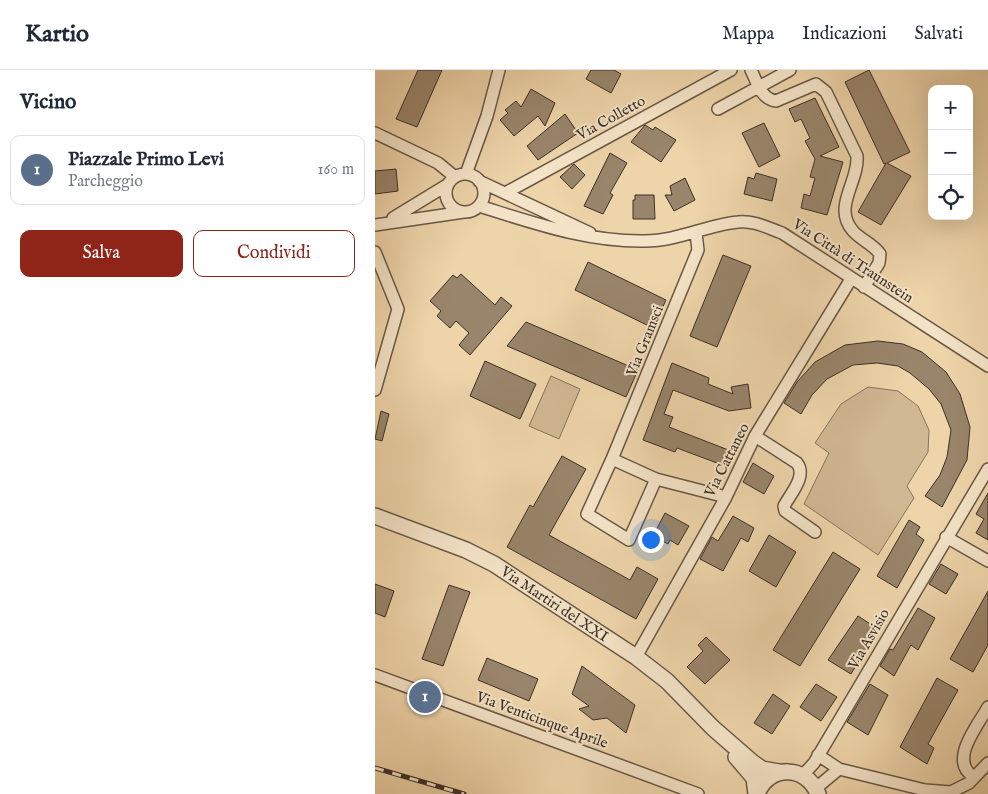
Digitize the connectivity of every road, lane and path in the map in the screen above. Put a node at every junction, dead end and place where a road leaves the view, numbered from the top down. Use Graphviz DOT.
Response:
graph roads {
  1 [pos="499,70"];
  2 [pos="731,70"];
  3 [pos="751,70"];
  4 [pos="790,70"];
  5 [pos="759,86"];
  6 [pos="718,109"];
  7 [pos="375,133"];
  8 [pos="456,179"];
  9 [pos="479,181"];
  10 [pos="507,192"];
  11 [pos="479,206"];
  12 [pos="465,212"];
  13 [pos="389,221"];
  14 [pos="375,225"];
  15 [pos="696,233"];
  16 [pos="600,238"];
  17 [pos="375,252"];
  18 [pos="851,279"];
  19 [pos="865,287"];
  20 [pos="988,366"];
  21 [pos="375,390"];
  22 [pos="755,436"];
  23 [pos="612,459"];
  24 [pos="988,469"];
  25 [pos="656,479"];
  26 [pos="726,496"];
  27 [pos="375,516"];
  28 [pos="815,532"];
  29 [pos="946,537"];
  30 [pos="988,561"];
  31 [pos="636,657"];
  32 [pos="375,675"];
  33 [pos="988,707"];
  34 [pos="713,728"];
  35 [pos="819,755"];
  36 [pos="988,763"];
  37 [pos="839,769"];
  38 [pos="779,772"];
  39 [pos="803,775"];
  40 [pos="974,777"];
  41 [pos="817,791"];
  42 [pos="698,794"];
  43 [pos="756,794"];
  1 -- 8 [label="street"];
  2 -- 10 [label="street, Via Colletto"];
  3 -- 5 [label="street"];
  4 -- 5 [label="street"];
  5 -- 6 [label="street"];
  5 -- 19 [label="street"];
  7 -- 8 [label="street"];
  8 -- 9 [label="street"];
  8 -- 12 [label="street"];
  8 -- 13 [label="street"];
  9 -- 10 [label="street, Via Città di Traunstein"];
  9 -- 11 [label="street"];
  10 -- 16 [label="street, Via Città di Traunstein"];
  11 -- 12 [label="street"];
  11 -- 16 [label="street, Via Città di Traunstein"];
  12 -- 13 [label="street"];
  13 -- 14 [label="street"];
  15 -- 16 [label="street, Via Città di Traunstein"];
  15 -- 18 [label="street, Via Città di Traunstein"];
  15 -- 23 [label="street, Via Gramsci"];
  17 -- 21 [label="street"];
  18 -- 19 [label="street, Via Città di Traunstein"];
  18 -- 22 [label="street, Via Cattaneo"];
  19 -- 20 [label="street, Via Città di Traunstein"];
  22 -- 26 [label="street, Via Cattaneo"];
  22 -- 28 [label="street"];
  23 -- 25 [label="street"];
  23 -- 25 [label="street, Via Gramsci"];
  24 -- 29 [label="street, Via Asvisio"];
  25 -- 26 [label="street"];
  26 -- 31 [label="street, Via Cattaneo"];
  27 -- 31 [label="street, Via Martiri del XXI"];
  29 -- 30 [label="street"];
  29 -- 35 [label="street, Via Asvisio"];
  31 -- 34 [label="street, Via Martiri del XXI"];
  32 -- 42 [label="street, Via Venticinque Aprile"];
  33 -- 40 [label="street"];
  34 -- 38 [label="street, Via Martiri del XXI"];
  34 -- 43 [label="street, Via Martiri del XXI"];
  35 -- 37 [label="street"];
  35 -- 39 [label="street, Via Asvisio"];
  36 -- 40 [label="street"];
  37 -- 40 [label="street"];
  37 -- 41 [label="street"];
  38 -- 39 [label="street, Via Martiri del XXI"];
  38 -- 43 [label="street, Via Martiri del XXI"];
  39 -- 41 [label="street"];
}
